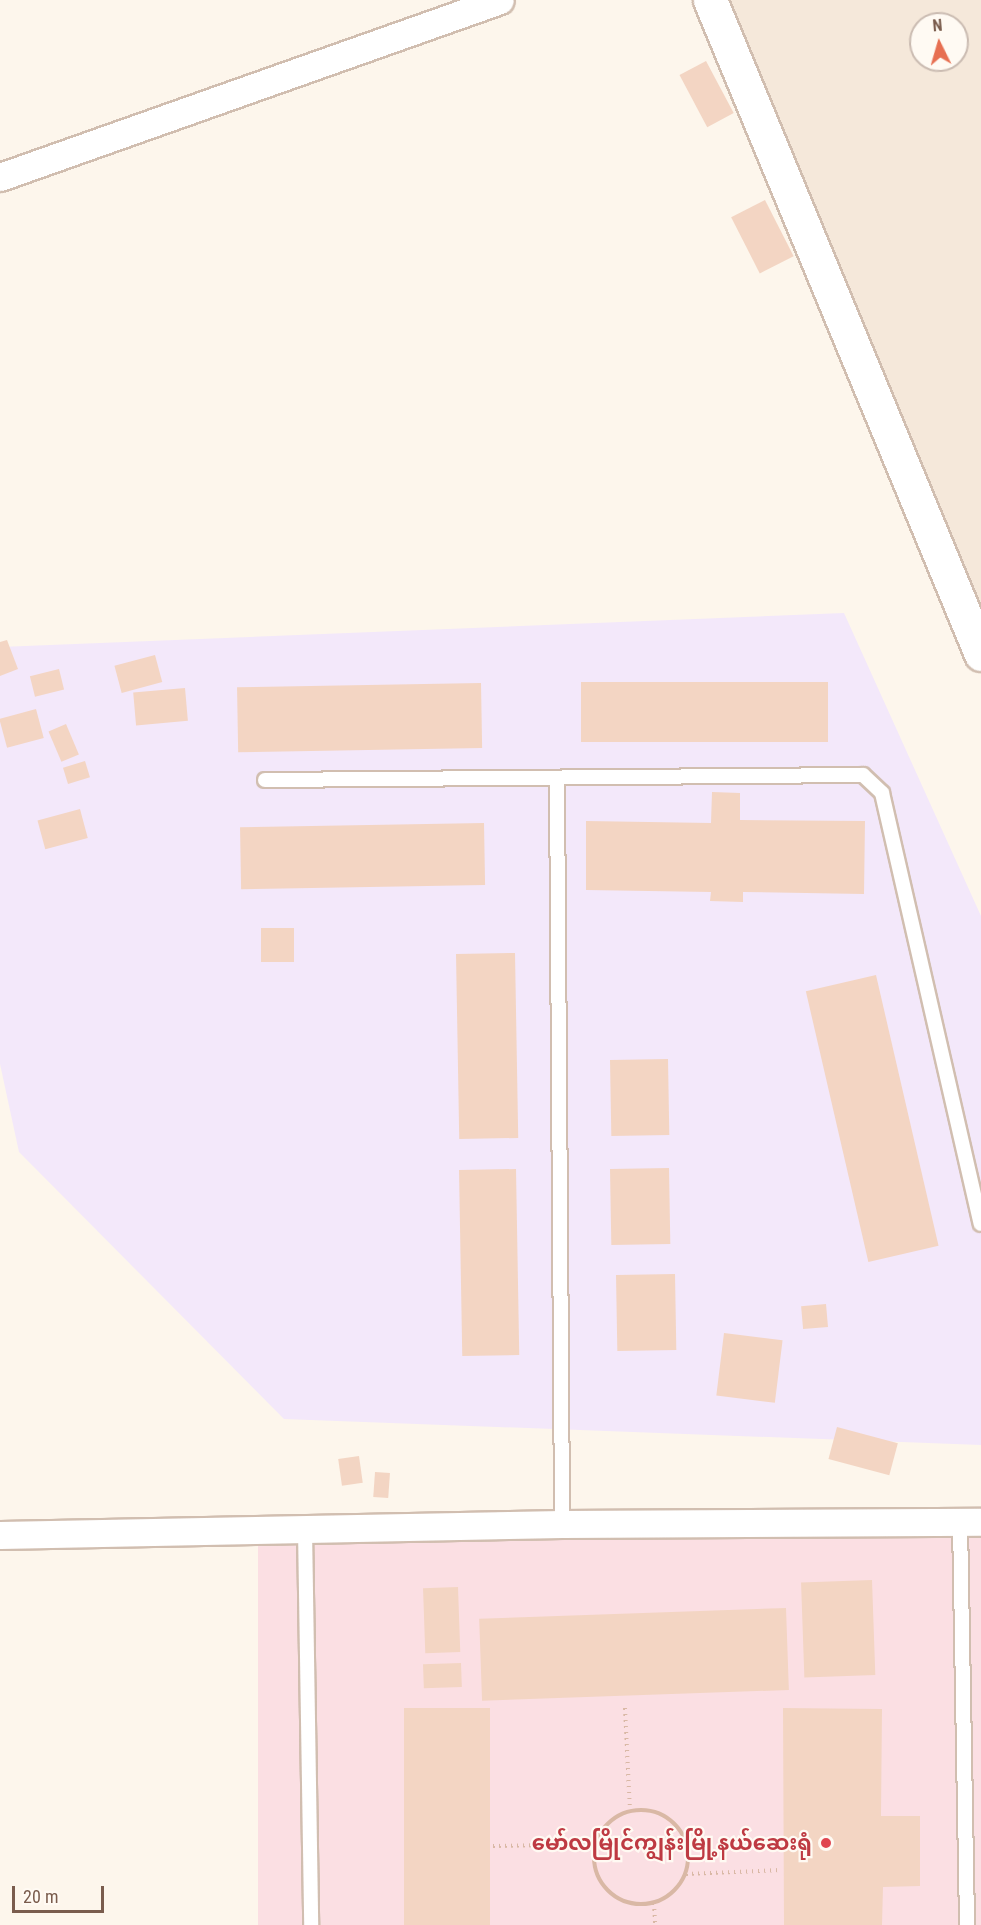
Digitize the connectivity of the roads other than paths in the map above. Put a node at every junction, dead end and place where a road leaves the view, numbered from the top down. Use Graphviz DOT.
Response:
graph roads {
  1 [pos="500,0"];
  2 [pos="710,0"];
  3 [pos="0,177"];
  4 [pos="981,654"];
  5 [pos="265,780"];
  6 [pos="557,780"];
  7 [pos="981,1224"];
  8 [pos="971,1522"];
  9 [pos="562,1524"];
  10 [pos="304,1529"];
  11 [pos="0,1535"];
  12 [pos="311,1925"];
  13 [pos="967,1925"];
  1 -- 3 [label="street"];
  2 -- 4 [label="main road"];
  5 -- 6 [label="lane"];
  6 -- 7 [label="lane"];
  6 -- 9 [label="lane"];
  8 -- 9 [label="street"];
  8 -- 13 [label="lane"];
  9 -- 10 [label="street"];
  10 -- 11 [label="street"];
  10 -- 12 [label="lane"];
}
